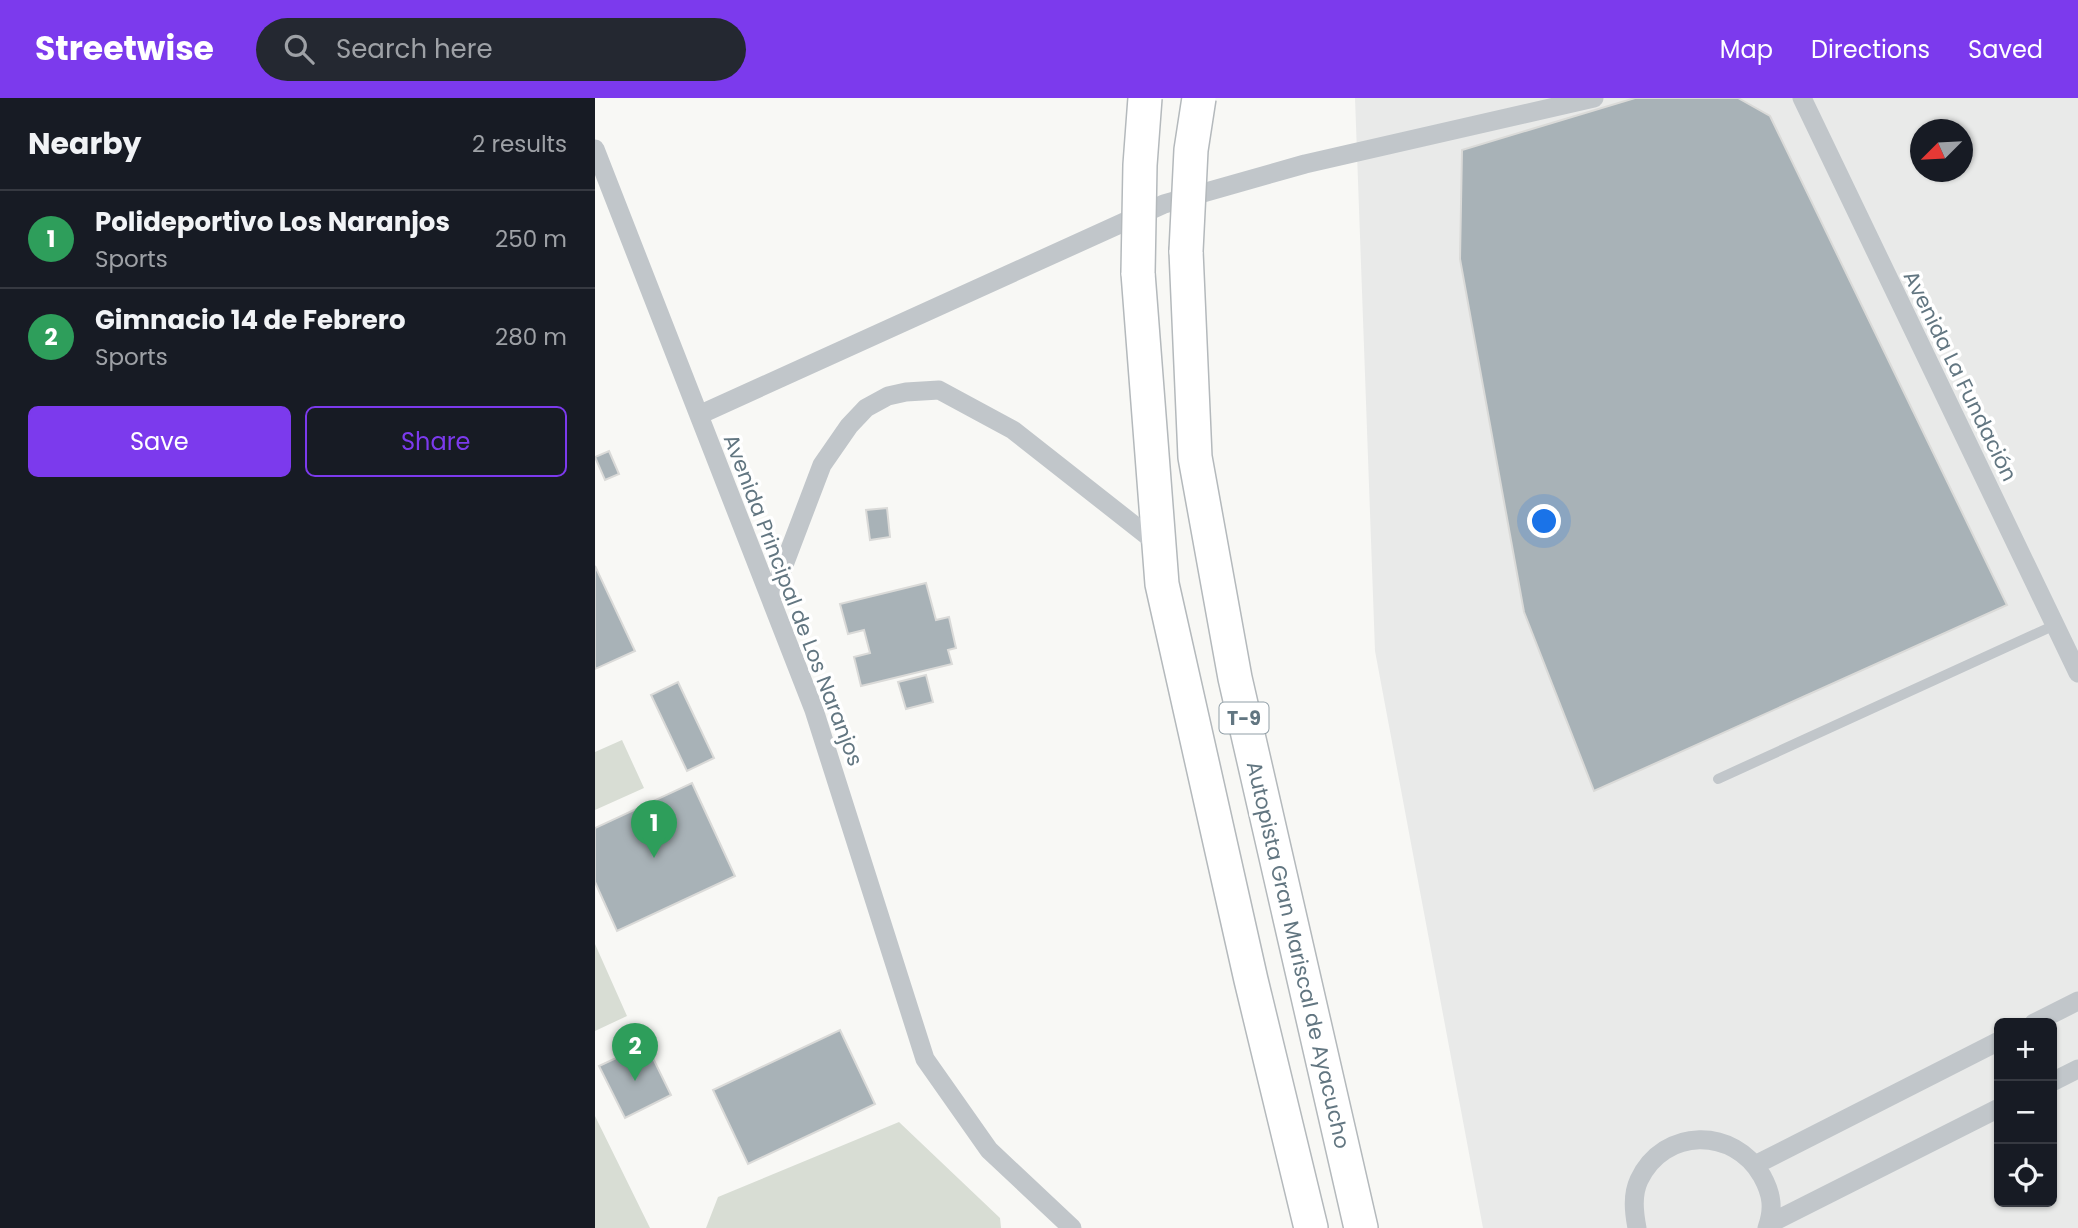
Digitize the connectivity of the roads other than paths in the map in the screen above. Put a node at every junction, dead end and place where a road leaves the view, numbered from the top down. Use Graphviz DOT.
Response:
graph roads {
  1 [pos="1145,98"];
  2 [pos="1199,98"];
  3 [pos="1594,98"];
  4 [pos="1801,98"];
  5 [pos="595,149"];
  6 [pos="699,415"];
  7 [pos="1159,544"];
  8 [pos="771,599"];
  9 [pos="2055,625"];
  10 [pos="2078,673"];
  11 [pos="1718,779"];
  12 [pos="2078,1001"];
  13 [pos="2043,1018"];
  14 [pos="1994,1044"];
  15 [pos="2078,1069"];
  16 [pos="2054,1081"];
  17 [pos="1994,1111"];
  18 [pos="1755,1165"];
  19 [pos="1768,1226"];
  20 [pos="1072,1228"];
  21 [pos="1311,1228"];
  22 [pos="1361,1228"];
  23 [pos="1636,1228"];
  1 -- 7 [label="highway, T-9, bridge"];
  2 -- 22 [label="highway, Autopista Gran Mariscal de Ayacucho / T-9, bridge"];
  3 -- 6 [label="street"];
  4 -- 9 [label="street, Avenida La Fundación"];
  5 -- 6 [label="street, Avenida Principal de Los Naranjos"];
  6 -- 8 [label="street, Avenida Principal de Los Naranjos"];
  7 -- 8 [label="street"];
  7 -- 21 [label="highway, T-9"];
  8 -- 20 [label="street, Avenida Principal de Los Naranjos"];
  9 -- 10 [label="street, Avenida La Fundación"];
  9 -- 11 [label="lane"];
  12 -- 13 [label="street"];
  14 -- 18 [label="street"];
  15 -- 16 [label="street"];
  17 -- 19 [label="street"];
  18 -- 19 [label="street"];
  18 -- 23 [label="street"];
}
